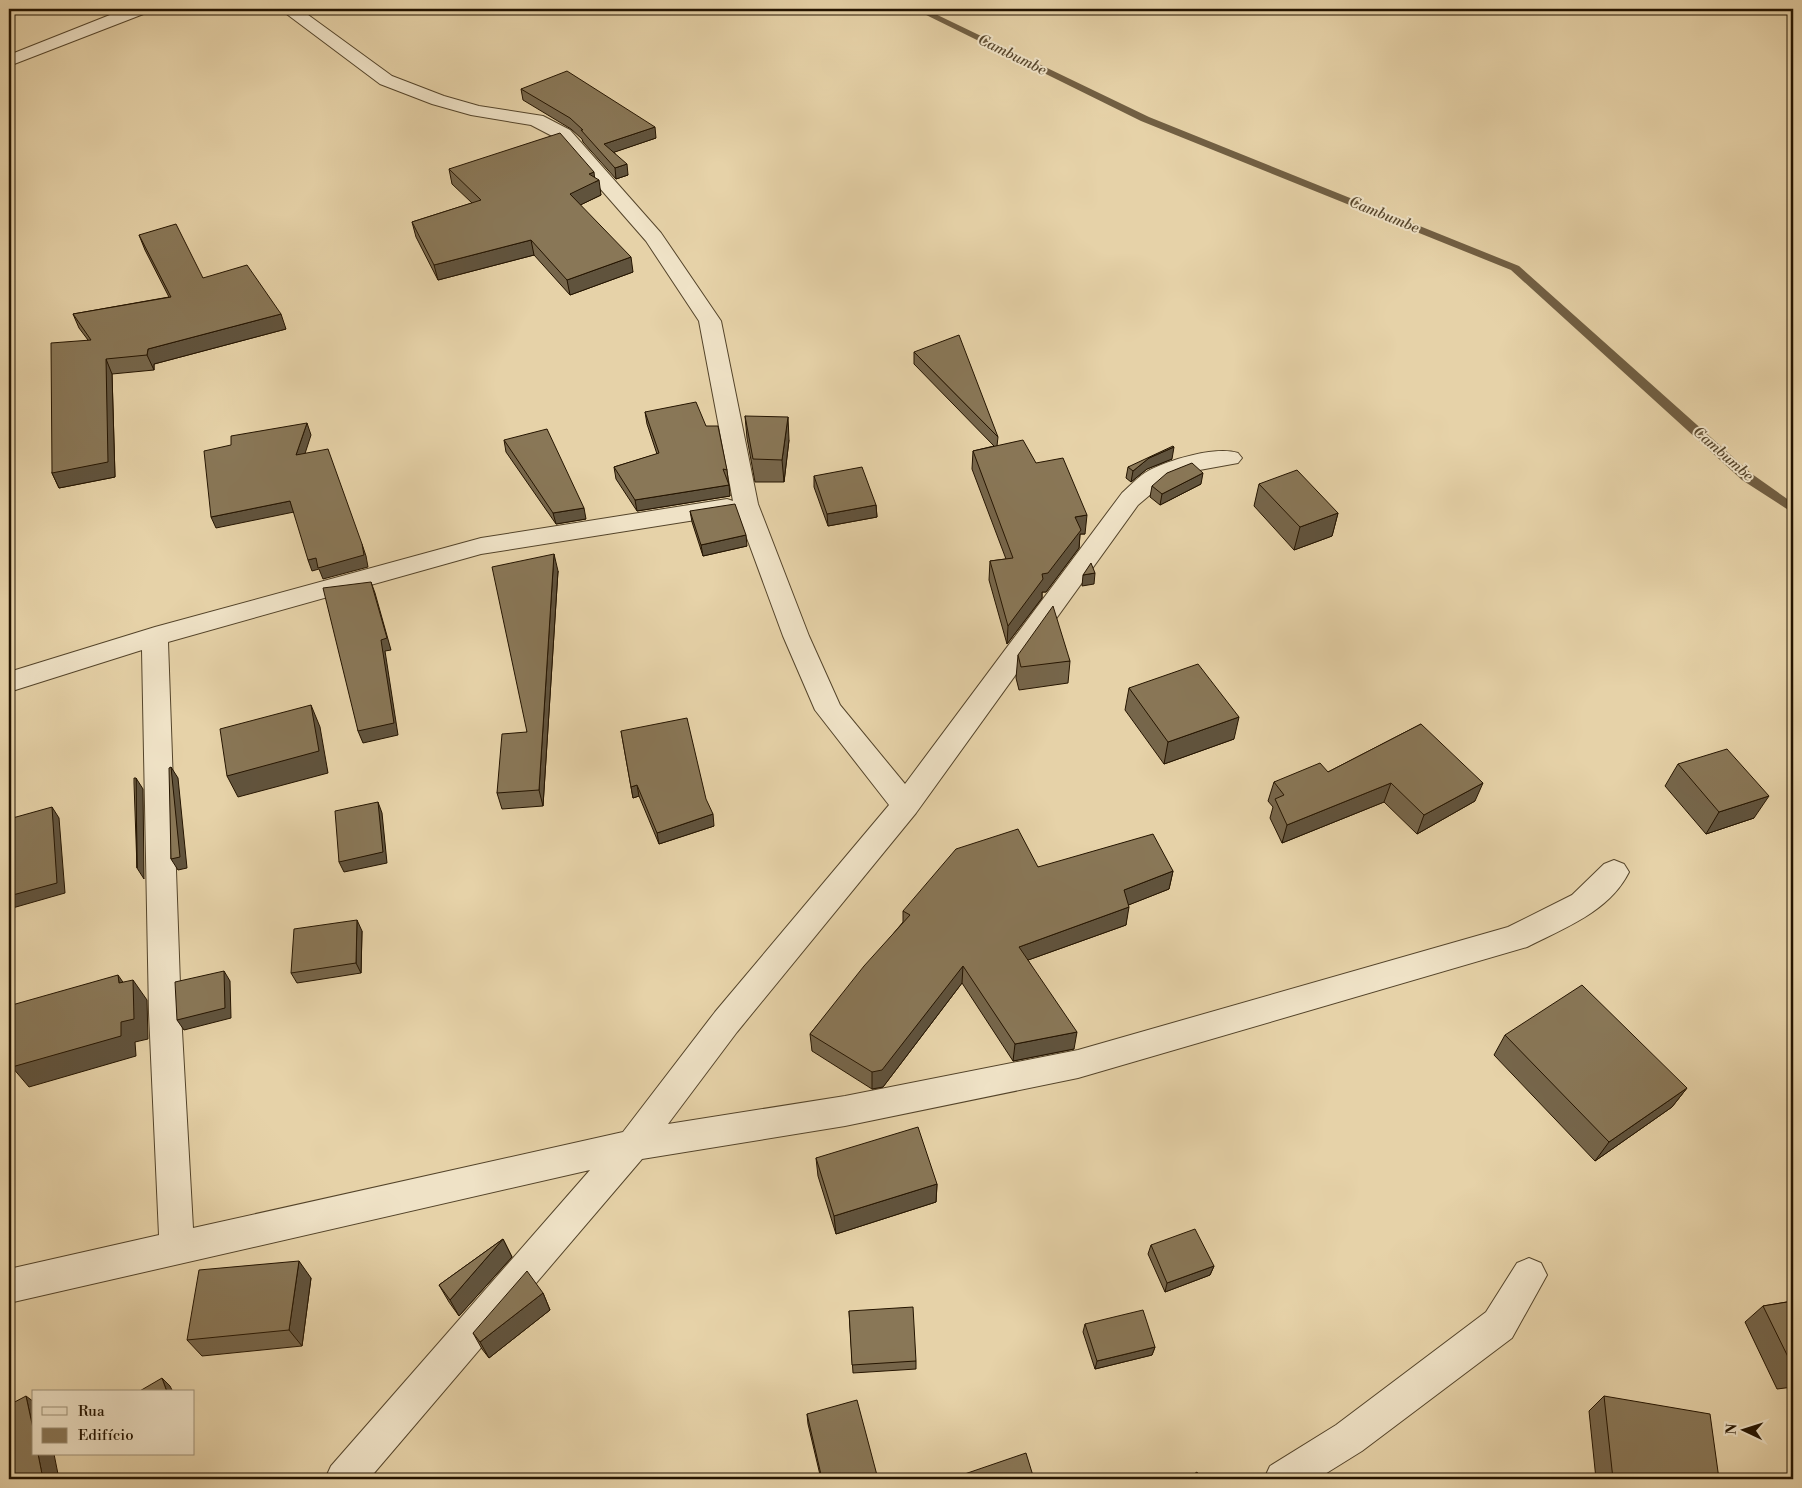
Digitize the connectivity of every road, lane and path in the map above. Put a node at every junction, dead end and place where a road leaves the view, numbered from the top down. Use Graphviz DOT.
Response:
graph roads {
  1 [pos="140,9"];
  2 [pos="289,9"];
  3 [pos="9,61"];
  4 [pos="1230,458"];
  5 [pos="746,504"];
  6 [pos="156,636"];
  7 [pos="9,682"];
  8 [pos="906,805"];
  9 [pos="1614,872"];
  10 [pos="633,1145"];
  11 [pos="177,1248"];
  12 [pos="1529,1275"];
  13 [pos="9,1286"];
  14 [pos="344,1479"];
  15 [pos="1283,1479"];
  1 -- 3 [label="street"];
  2 -- 5 [label="street"];
  4 -- 8 [label="street"];
  5 -- 6 [label="street"];
  5 -- 8 [label="street"];
  6 -- 7 [label="street"];
  6 -- 11 [label="street"];
  8 -- 10 [label="street"];
  9 -- 10 [label="street"];
  10 -- 11 [label="street"];
  10 -- 14 [label="street"];
  11 -- 13 [label="street"];
  12 -- 15 [label="street"];
}
